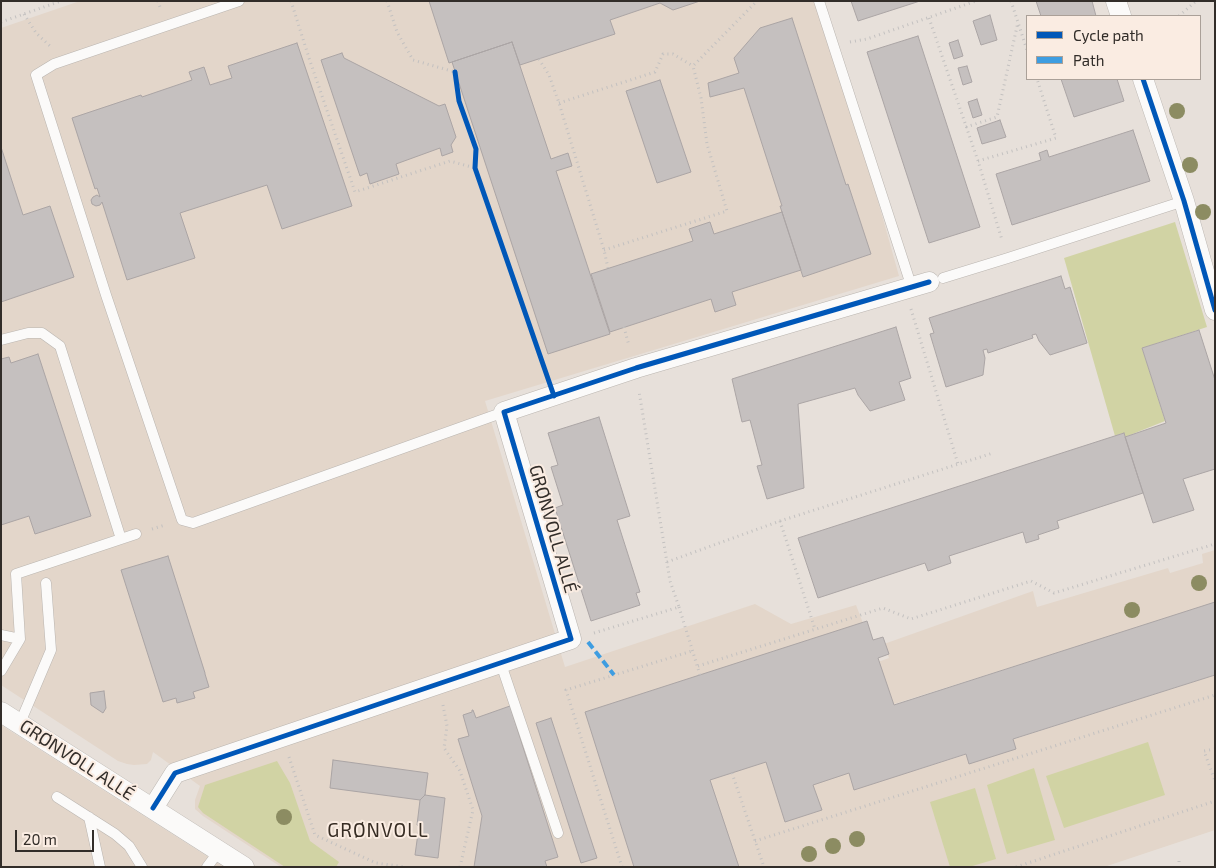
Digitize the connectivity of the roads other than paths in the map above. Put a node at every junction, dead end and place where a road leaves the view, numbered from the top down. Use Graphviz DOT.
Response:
graph roads {
  1 [pos="239,1"];
  2 [pos="819,1"];
  3 [pos="1116,1"];
  4 [pos="1121,15"];
  5 [pos="1143,80"];
  6 [pos="1184,201"];
  7 [pos="922,284"];
  8 [pos="1215,310"];
  9 [pos="1,340"];
  10 [pos="504,412"];
  11 [pos="136,534"];
  12 [pos="121,539"];
  13 [pos="46,583"];
  14 [pos="1,635"];
  15 [pos="20,639"];
  16 [pos="501,664"];
  17 [pos="1,671"];
  18 [pos="1,712"];
  19 [pos="20,723"];
  20 [pos="57,797"];
  21 [pos="153,808"];
  22 [pos="89,817"];
  23 [pos="558,833"];
  24 [pos="213,859"];
  25 [pos="100,867"];
  26 [pos="142,867"];
  27 [pos="244,867"];
  1 -- 10 [label="lane"];
  2 -- 7 [label="lane"];
  3 -- 4 [label="street"];
  5 -- 6 [label="street"];
  6 -- 7 [label="lane"];
  6 -- 8 [label="street"];
  7 -- 10 [label="street"];
  9 -- 12 [label="lane"];
  10 -- 16 [label="street, GRØNVOLL ALLÉ"];
  11 -- 12 [label="lane"];
  12 -- 15 [label="lane"];
  13 -- 19 [label="lane"];
  14 -- 15 [label="lane"];
  15 -- 17 [label="lane"];
  16 -- 21 [label="street, GRØNVOLL ALLÉ"];
  16 -- 23 [label="lane"];
  18 -- 19 [label="street, GRØNVOLL ALLÉ"];
  19 -- 21 [label="street, GRØNVOLL ALLÉ"];
  20 -- 22 [label="lane"];
  21 -- 24 [label="street, GRØNVOLL ALLÉ"];
  22 -- 25 [label="lane"];
  22 -- 26 [label="lane"];
  24 -- 27 [label="street, GRØNVOLL ALLÉ"];
}
